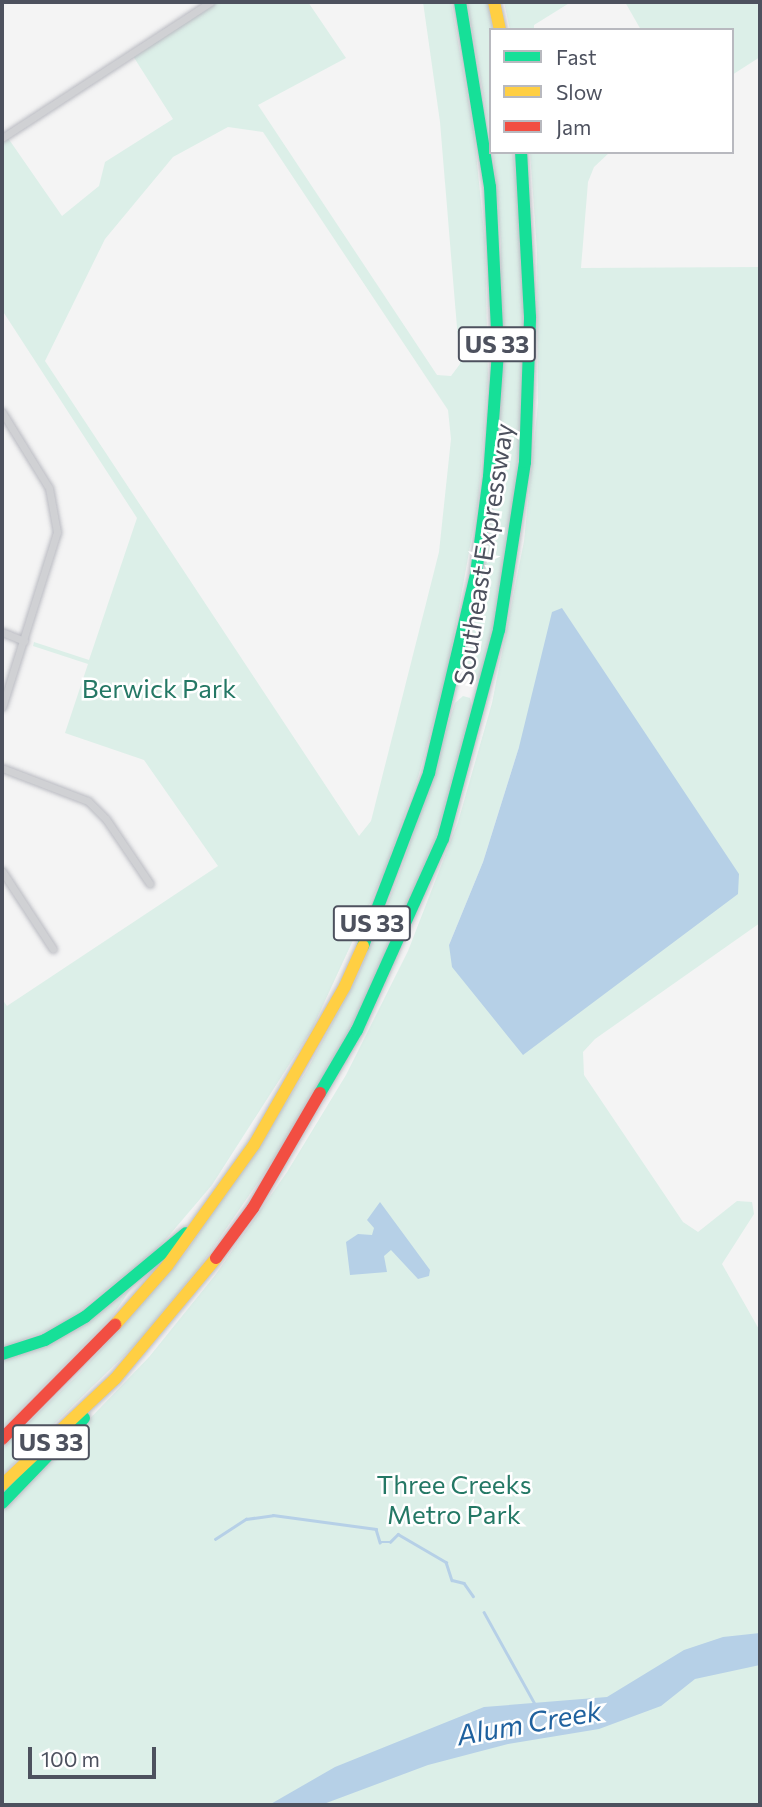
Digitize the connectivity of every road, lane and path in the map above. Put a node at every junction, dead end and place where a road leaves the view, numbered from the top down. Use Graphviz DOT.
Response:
graph roads {
  1 [pos="211,2"];
  2 [pos="460,2"];
  3 [pos="494,2"];
  4 [pos="500,28"];
  5 [pos="2,138"];
  6 [pos="521,154"];
  7 [pos="2,412"];
  8 [pos="2,632"];
  9 [pos="24,641"];
  10 [pos="2,708"];
  11 [pos="2,768"];
  12 [pos="2,871"];
  13 [pos="150,884"];
  14 [pos="53,949"];
  15 [pos="205,1217"];
  16 [pos="2,1354"];
  17 [pos="98,1397"];
  18 [pos="2,1439"];
  19 [pos="2,1485"];
  20 [pos="2,1503"];
  1 -- 5 [label="street"];
  2 -- 15 [label="highway, Southeast Expressway / US 33"];
  3 -- 4 [label="highway"];
  6 -- 17 [label="highway, Southeast Expressway / US 33"];
  7 -- 9 [label="street"];
  8 -- 9 [label="street"];
  9 -- 10 [label="street"];
  11 -- 13 [label="street"];
  12 -- 14 [label="street"];
  15 -- 16 [label="highway"];
  15 -- 18 [label="highway, Southeast Expressway / US 33"];
  17 -- 19 [label="highway, Southeast Expressway / US 33"];
  17 -- 20 [label="highway"];
}
